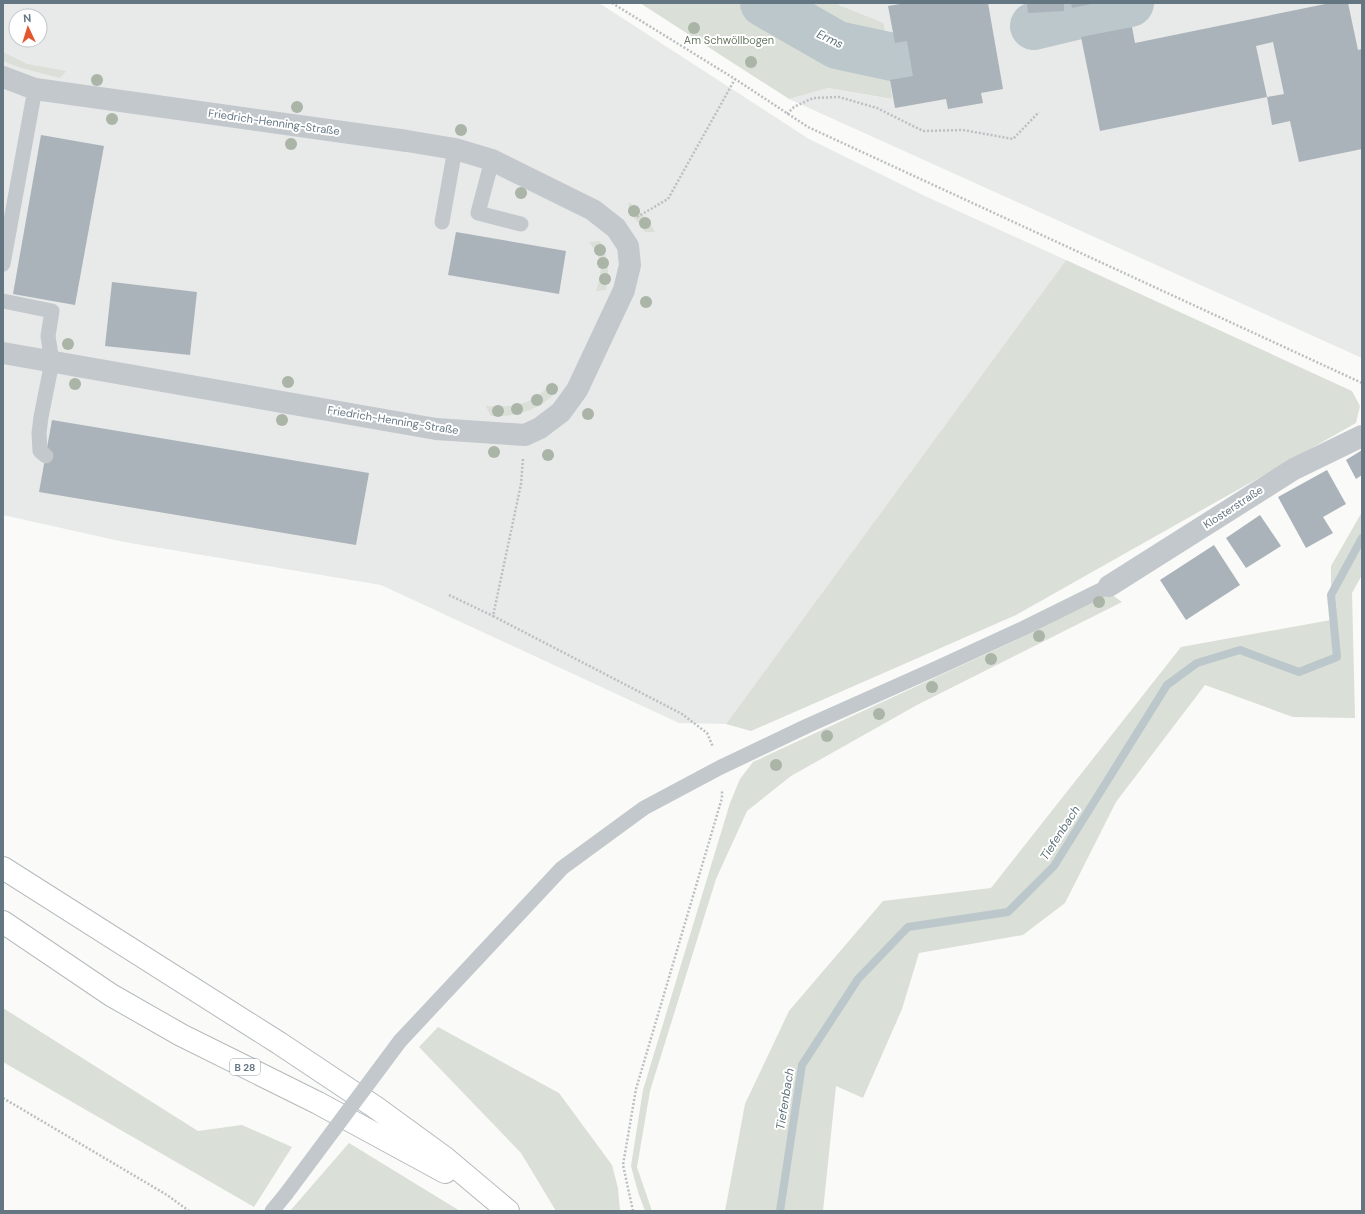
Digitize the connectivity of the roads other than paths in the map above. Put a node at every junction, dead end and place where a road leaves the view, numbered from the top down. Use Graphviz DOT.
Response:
graph roads {
  1 [pos="3,77"];
  2 [pos="35,89"];
  3 [pos="456,149"];
  4 [pos="492,160"];
  5 [pos="442,222"];
  6 [pos="521,224"];
  7 [pos="3,264"];
  8 [pos="3,301"];
  9 [pos="3,353"];
  10 [pos="52,362"];
  11 [pos="1362,436"];
  12 [pos="46,456"];
  13 [pos="1109,586"];
  14 [pos="3,868"];
  15 [pos="3,922"];
  16 [pos="501,1205"];
  17 [pos="272,1211"];
  1 -- 2 [label="street, Friedrich-Henning-Straße"];
  2 -- 3 [label="street, Friedrich-Henning-Straße"];
  2 -- 7 [label="lane"];
  3 -- 4 [label="street, Friedrich-Henning-Straße"];
  3 -- 5 [label="lane"];
  4 -- 6 [label="lane"];
  4 -- 10 [label="street, Friedrich-Henning-Straße"];
  8 -- 10 [label="lane"];
  9 -- 10 [label="street, Friedrich-Henning-Straße"];
  10 -- 12 [label="lane"];
  11 -- 13 [label="street, Klosterstraße"];
  13 -- 17 [label="lane, bridge"];
  14 -- 16 [label="main road, B 28"];
  15 -- 16 [label="main road, B 28"];
}
